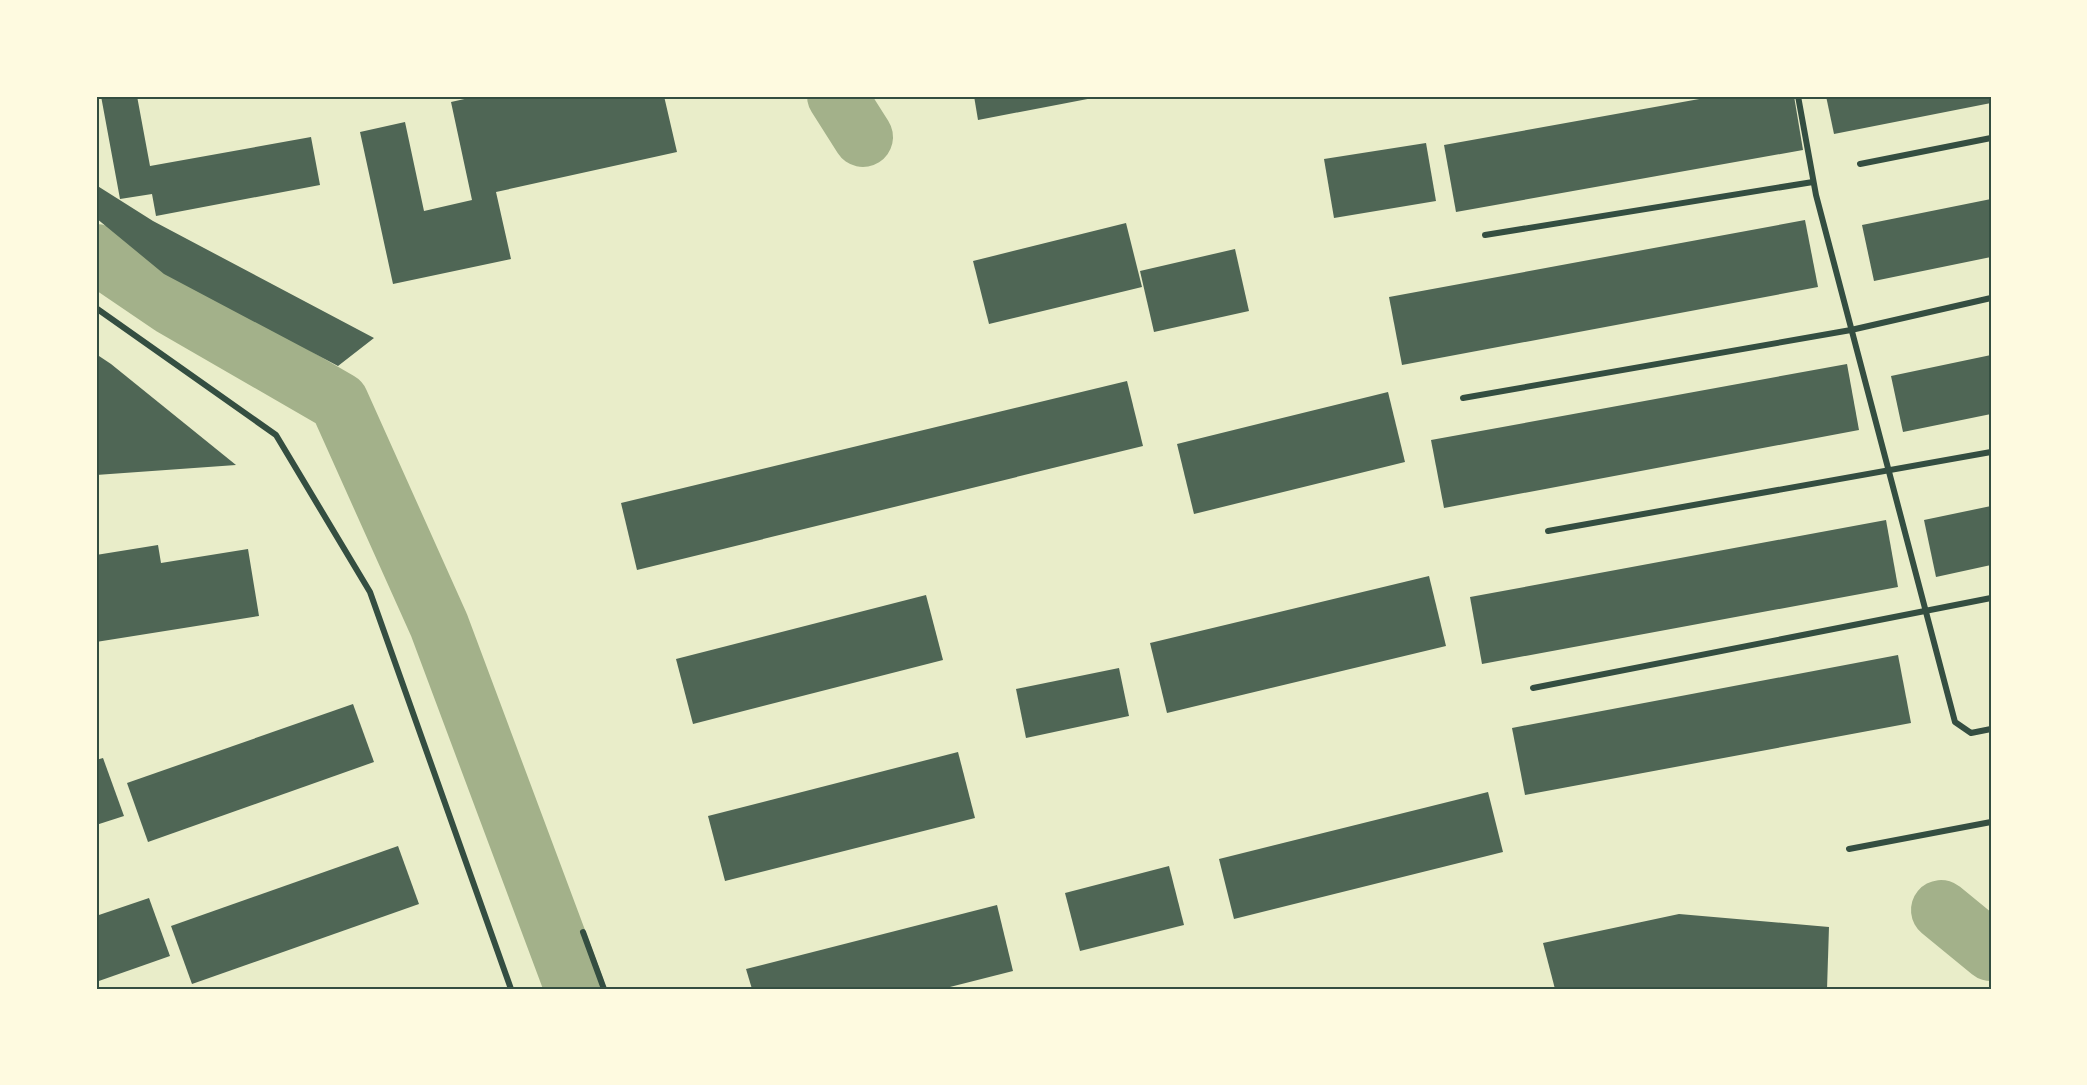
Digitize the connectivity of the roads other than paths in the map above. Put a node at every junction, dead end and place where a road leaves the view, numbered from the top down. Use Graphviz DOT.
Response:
graph roads {
  1 [pos="1798,96"];
  2 [pos="1991,138"];
  3 [pos="1860,164"];
  4 [pos="1813,182"];
  5 [pos="1485,235"];
  6 [pos="1991,298"];
  7 [pos="96,308"];
  8 [pos="1851,330"];
  9 [pos="1463,398"];
  10 [pos="1991,452"];
  11 [pos="1889,471"];
  12 [pos="1548,531"];
  13 [pos="1991,598"];
  14 [pos="1925,610"];
  15 [pos="1533,688"];
  16 [pos="1991,729"];
  17 [pos="1991,822"];
  18 [pos="1849,849"];
  19 [pos="584,932"];
  20 [pos="511,989"];
  21 [pos="604,989"];
  1 -- 4 [label="street"];
  2 -- 3 [label="street"];
  4 -- 5 [label="street"];
  4 -- 8 [label="street"];
  6 -- 8 [label="street"];
  7 -- 20 [label="street"];
  8 -- 9 [label="street"];
  8 -- 11 [label="street"];
  10 -- 11 [label="street"];
  11 -- 12 [label="street"];
  11 -- 14 [label="street"];
  13 -- 14 [label="street"];
  14 -- 15 [label="street"];
  14 -- 16 [label="street"];
  17 -- 18 [label="street"];
  19 -- 21 [label="street"];
}
